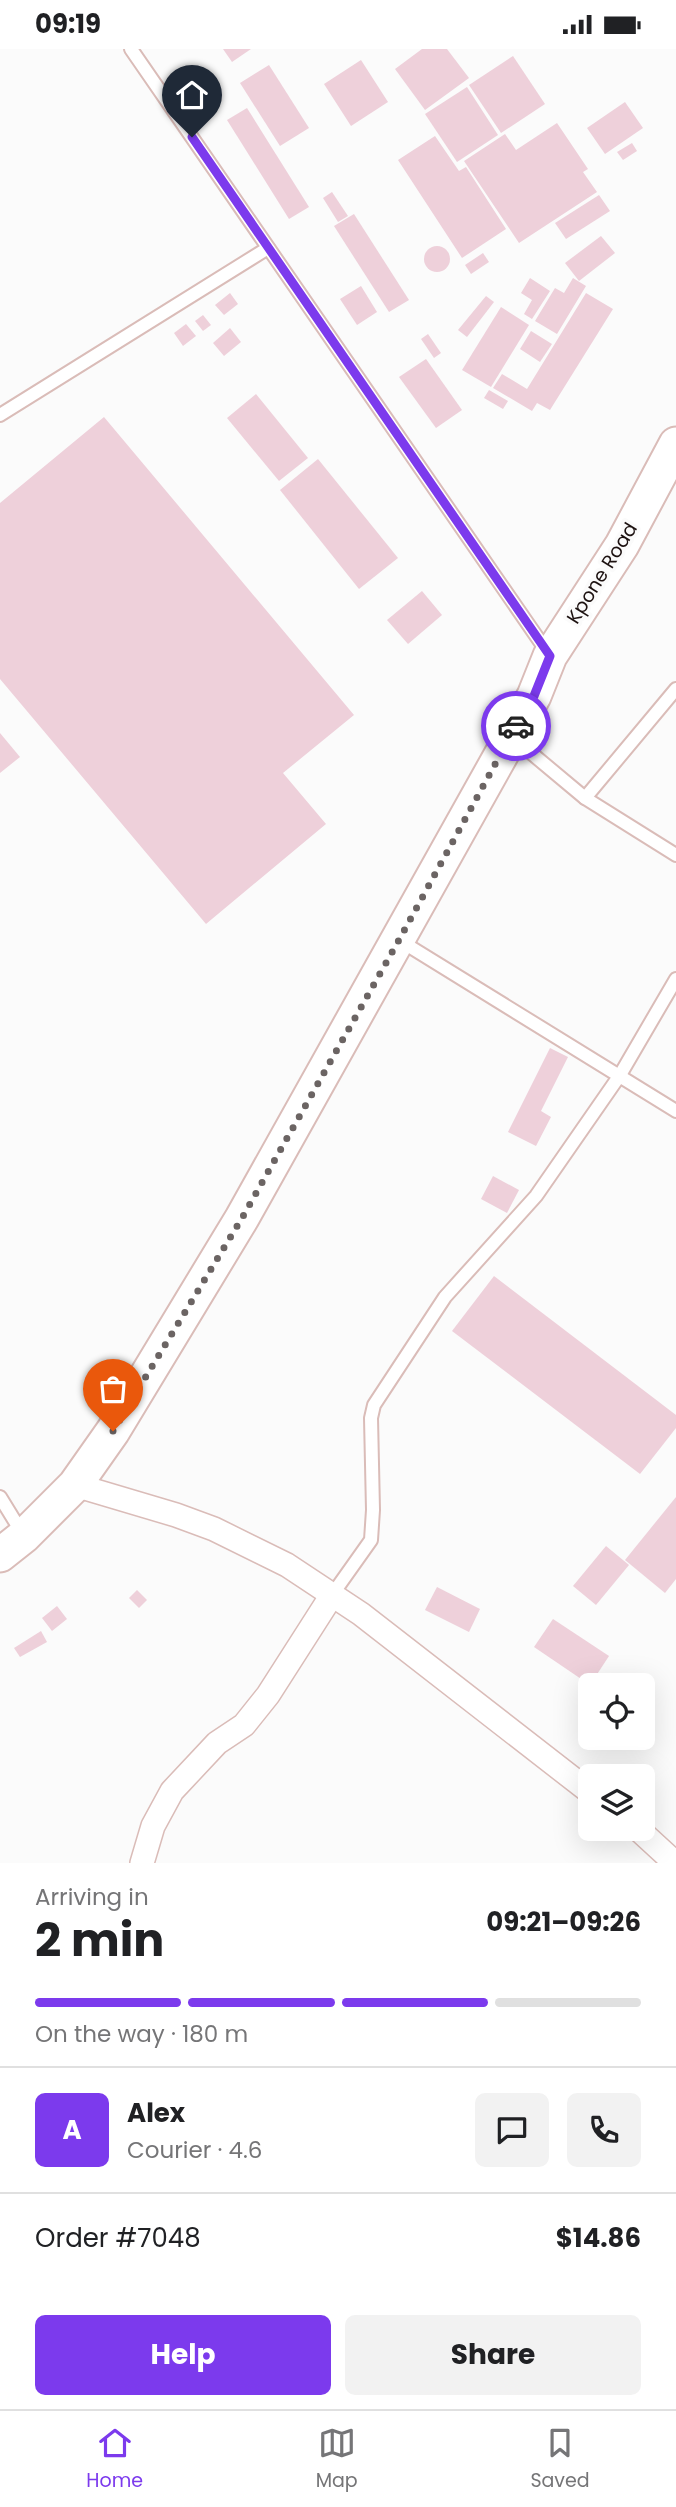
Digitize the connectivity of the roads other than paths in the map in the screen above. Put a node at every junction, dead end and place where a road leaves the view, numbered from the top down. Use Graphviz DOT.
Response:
graph roads {
  1 [pos="131,49"];
  2 [pos="268,248"];
  3 [pos="0,415"];
  4 [pos="676,444"];
  5 [pos="550,656"];
  6 [pos="676,689"];
  7 [pos="510,736"];
  8 [pos="585,798"];
  9 [pos="676,855"];
  10 [pos="399,940"];
  11 [pos="676,979"];
  12 [pos="620,1075"];
  13 [pos="676,1111"];
  14 [pos="75,1485"];
  15 [pos="0,1497"];
  16 [pos="12,1545"];
  17 [pos="332,1595"];
  18 [pos="578,1783"];
  19 [pos="651,1841"];
  20 [pos="142,1863"];
  21 [pos="675,1863"];
  1 -- 2 [label="lane"];
  2 -- 3 [label="lane"];
  2 -- 5 [label="lane"];
  4 -- 5 [label="main road, Kpone Road"];
  5 -- 7 [label="main road, Kpone Road"];
  6 -- 8 [label="lane"];
  7 -- 8 [label="lane"];
  7 -- 10 [label="main road, Kpone Road"];
  8 -- 9 [label="lane"];
  10 -- 12 [label="lane"];
  10 -- 14 [label="main road, Kpone Road"];
  11 -- 12 [label="lane"];
  12 -- 13 [label="lane"];
  12 -- 17 [label="lane"];
  14 -- 16 [label="main road, Kpone Road"];
  14 -- 17 [label="street"];
  15 -- 16 [label="lane"];
  17 -- 18 [label="street"];
  17 -- 20 [label="street"];
  19 -- 21 [label="street"];
}
